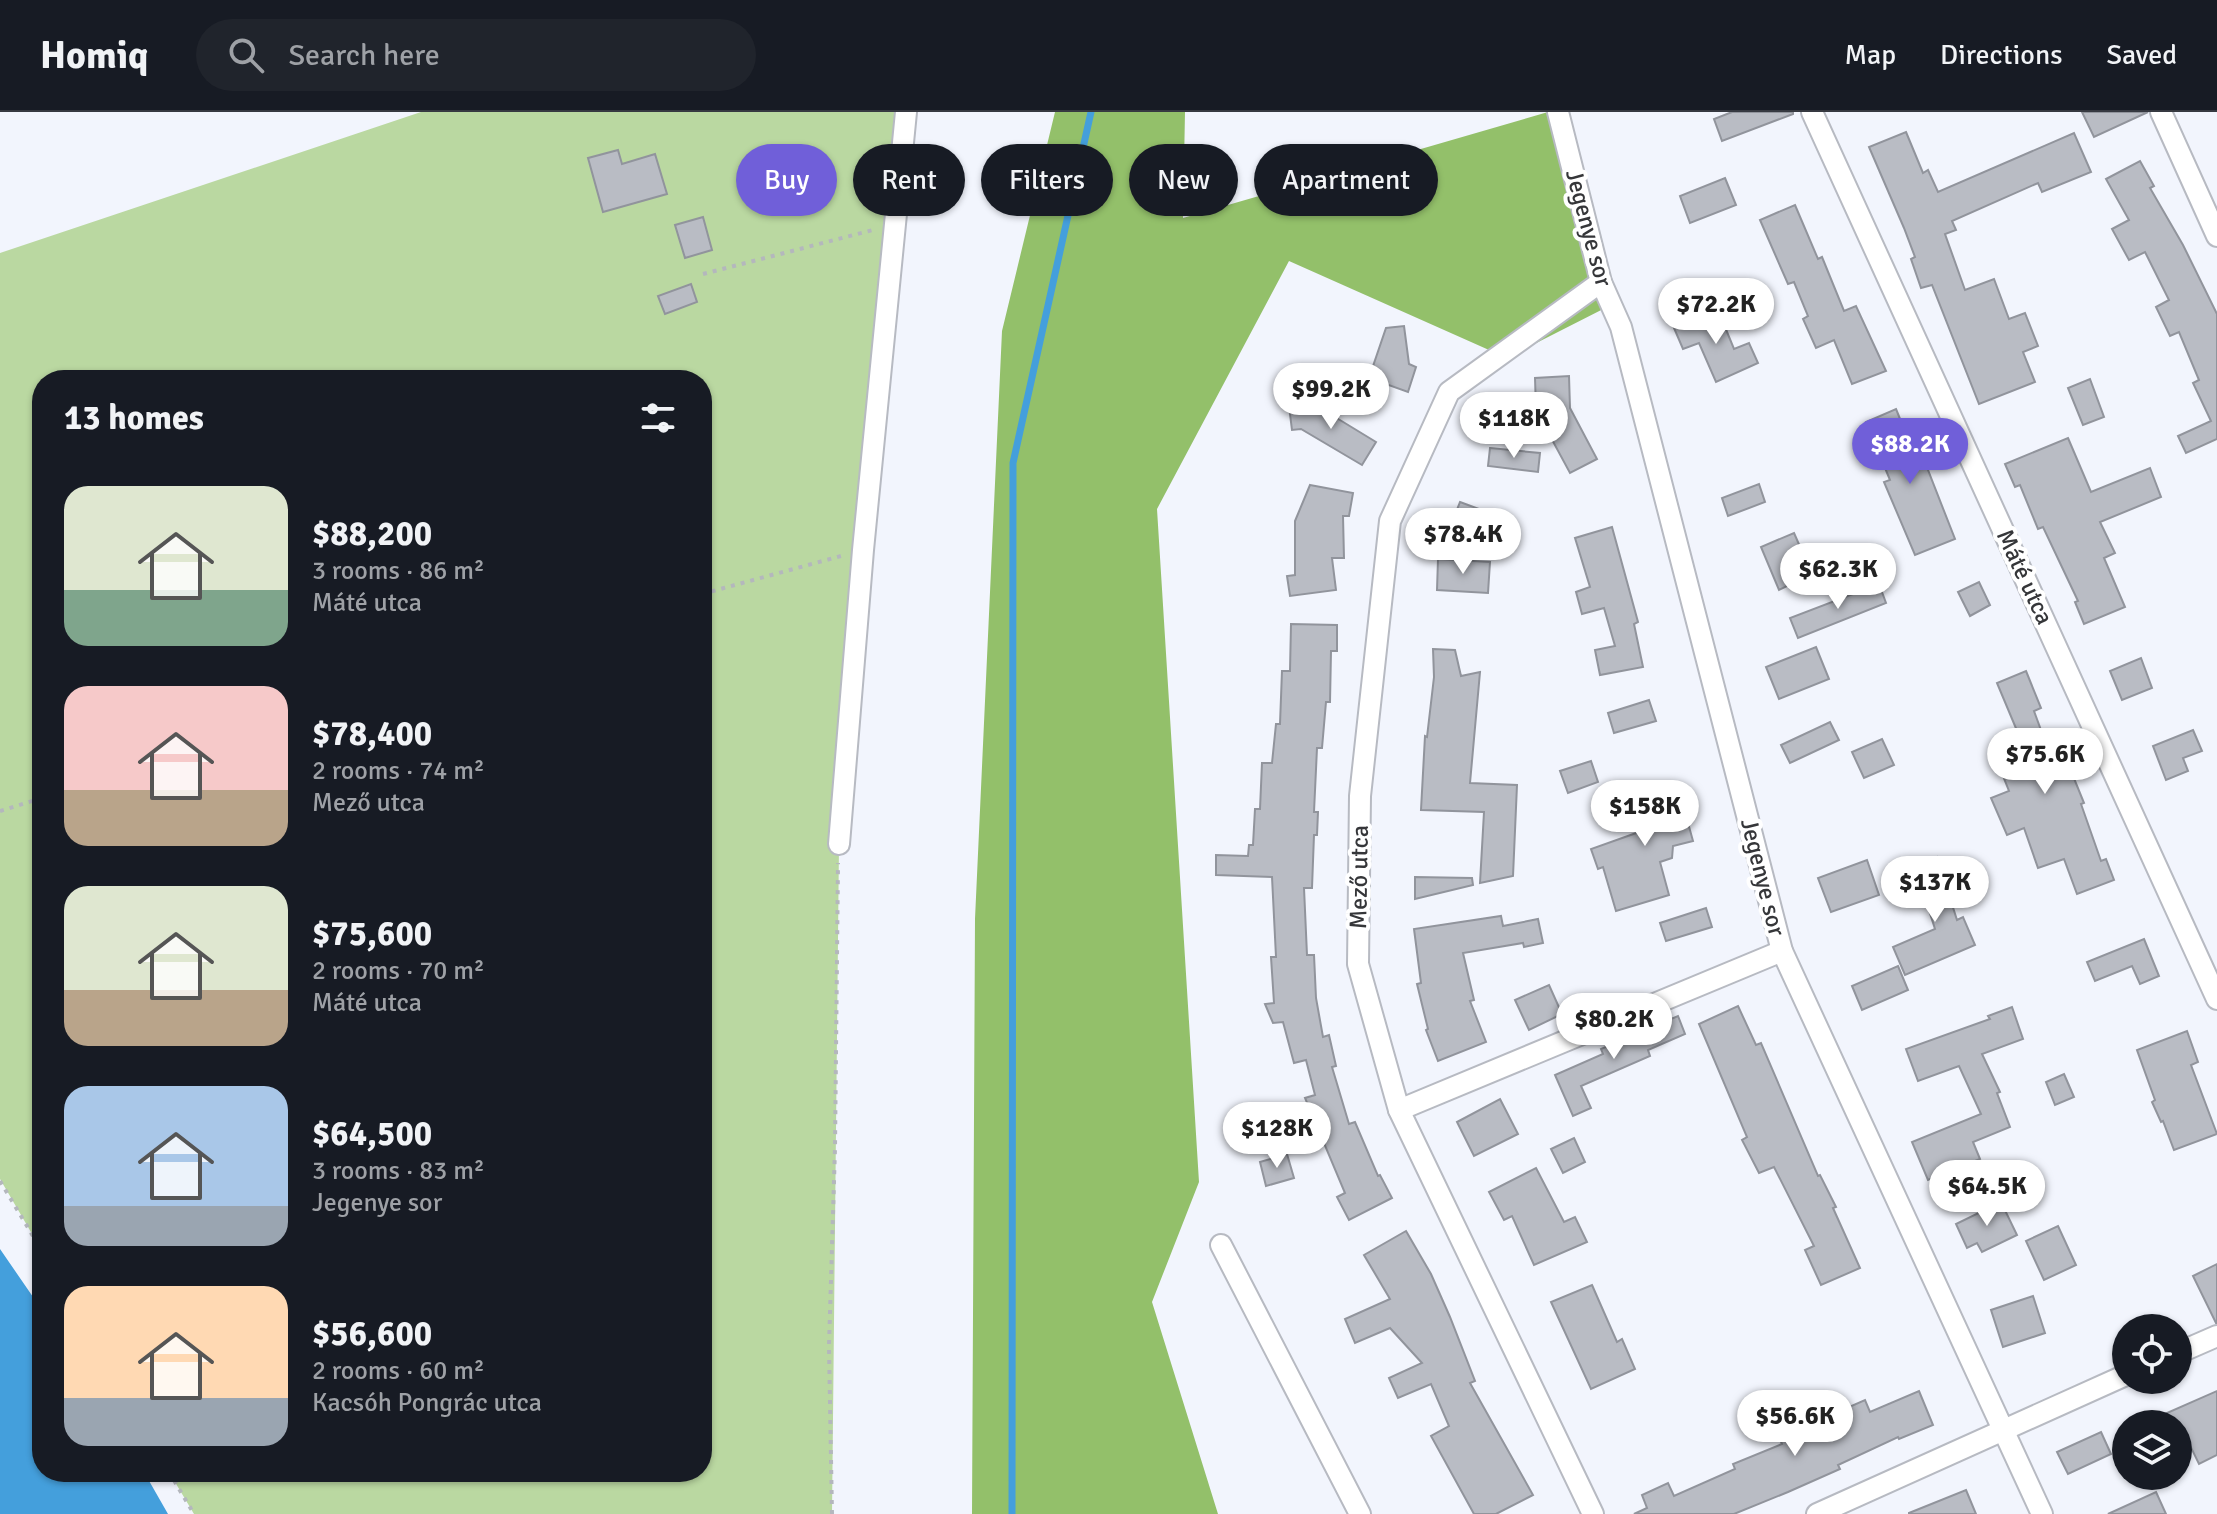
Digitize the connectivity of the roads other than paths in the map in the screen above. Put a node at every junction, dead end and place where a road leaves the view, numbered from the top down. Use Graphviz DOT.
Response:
graph roads {
  1 [pos="906,112"];
  2 [pos="1558,112"];
  3 [pos="1812,112"];
  4 [pos="2161,112"];
  5 [pos="2217,236"];
  6 [pos="1601,282"];
  7 [pos="839,844"];
  8 [pos="1782,951"];
  9 [pos="2217,999"];
  10 [pos="1399,1110"];
  11 [pos="1221,1245"];
  12 [pos="2217,1336"];
  13 [pos="2192,1347"];
  14 [pos="2112,1381"];
  15 [pos="2003,1428"];
  16 [pos="1360,1514"];
  17 [pos="1593,1514"];
  18 [pos="1817,1514"];
  19 [pos="2042,1514"];
  1 -- 7 [label="street"];
  2 -- 6 [label="street, Jegenye sor"];
  3 -- 9 [label="street, Máté utca"];
  4 -- 5 [label="street"];
  6 -- 8 [label="street, Jegenye sor"];
  6 -- 10 [label="street, Mező utca"];
  8 -- 10 [label="street"];
  8 -- 15 [label="street, Jegenye sor"];
  10 -- 17 [label="street, Mező utca"];
  11 -- 16 [label="street"];
  12 -- 13 [label="street"];
  14 -- 15 [label="street"];
  15 -- 18 [label="street"];
  15 -- 19 [label="street, Jegenye sor"];
}
